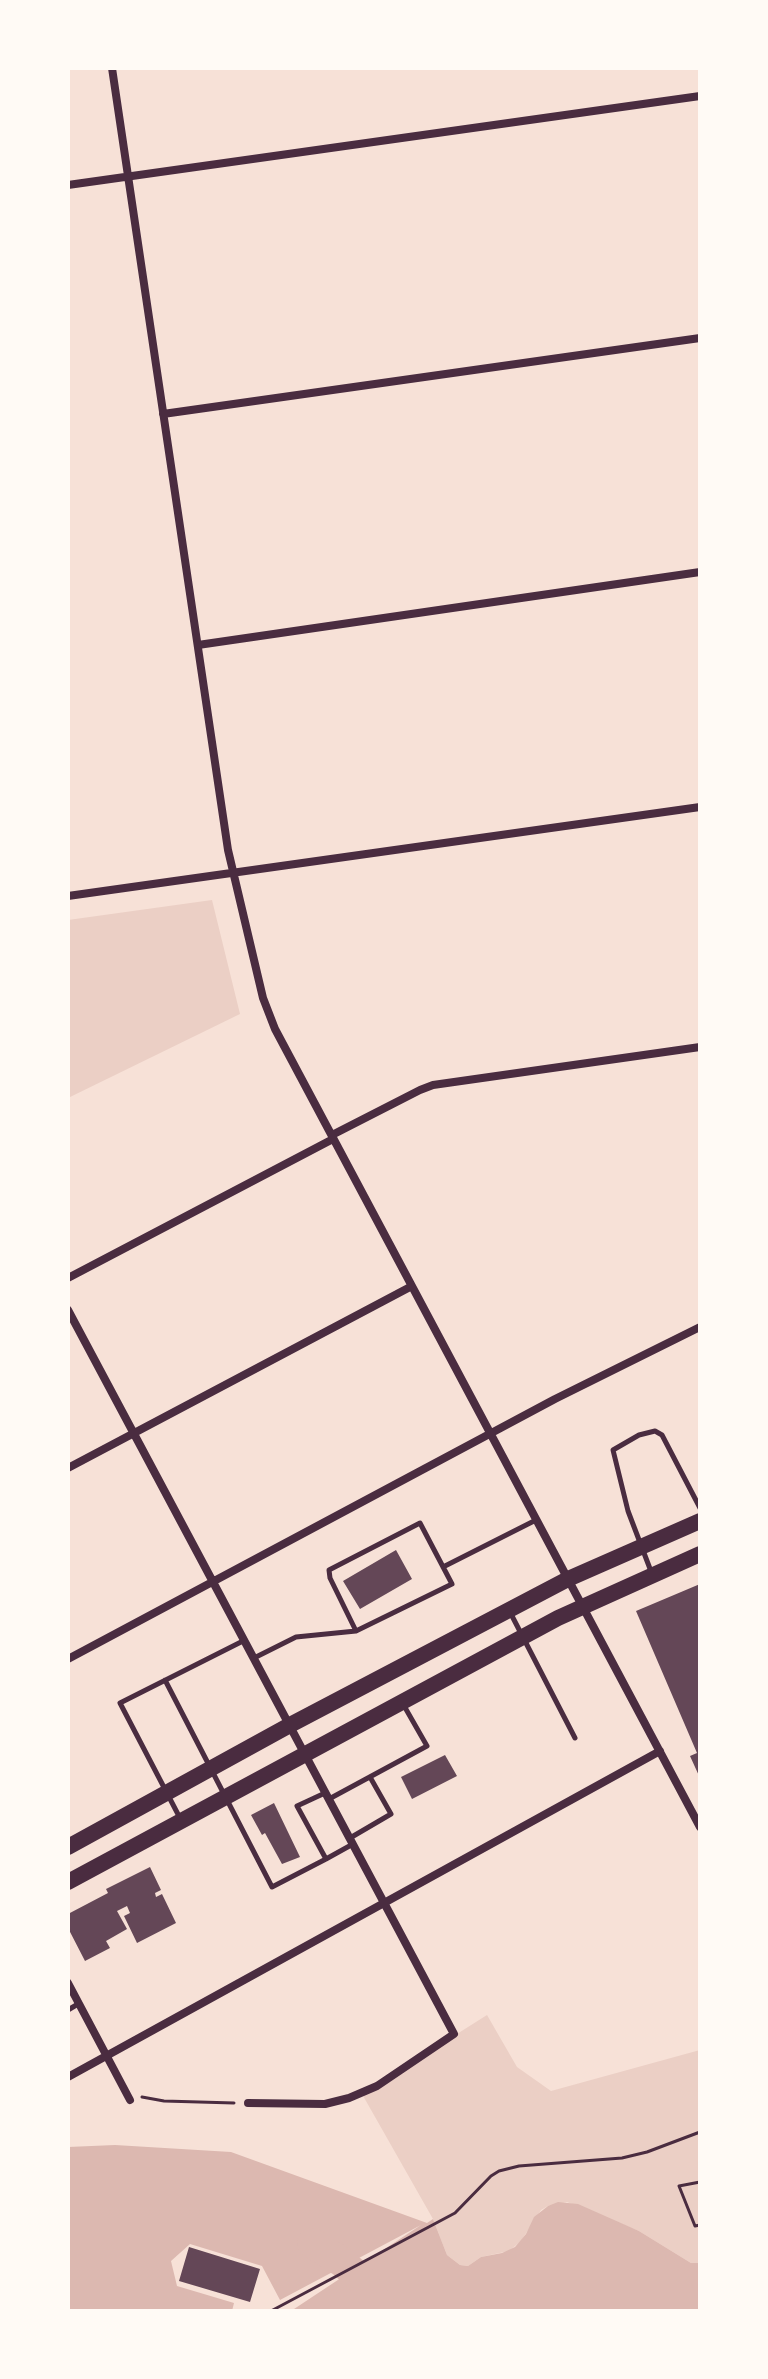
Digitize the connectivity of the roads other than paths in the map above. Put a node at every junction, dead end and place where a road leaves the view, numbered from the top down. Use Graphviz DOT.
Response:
graph roads {
  1 [pos="112,68"];
  2 [pos="700,96"];
  3 [pos="128,176"];
  4 [pos="68,185"];
  5 [pos="700,338"];
  6 [pos="163,414"];
  7 [pos="700,572"];
  8 [pos="198,645"];
  9 [pos="700,807"];
  10 [pos="233,873"];
  11 [pos="68,896"];
  12 [pos="700,1047"];
  13 [pos="332,1137"];
  14 [pos="68,1278"];
  15 [pos="412,1286"];
  16 [pos="68,1310"];
  17 [pos="700,1327"];
  18 [pos="133,1432"];
  19 [pos="491,1434"];
  20 [pos="68,1468"];
  21 [pos="700,1508"];
  22 [pos="537,1520"];
  23 [pos="700,1521"];
  24 [pos="641,1546"];
  25 [pos="700,1554"];
  26 [pos="443,1567"];
  27 [pos="652,1574"];
  28 [pos="568,1579"];
  29 [pos="213,1581"];
  30 [pos="582,1606"];
  31 [pos="508,1610"];
  32 [pos="356,1631"];
  33 [pos="523,1637"];
  34 [pos="244,1640"];
  35 [pos="254,1658"];
  36 [pos="68,1659"];
  37 [pos="165,1680"];
  38 [pos="401,1702"];
  39 [pos="290,1725"];
  40 [pos="575,1738"];
  41 [pos="660,1751"];
  42 [pos="304,1753"];
  43 [pos="212,1768"];
  44 [pos="370,1777"];
  45 [pos="167,1793"];
  46 [pos="224,1796"];
  47 [pos="327,1796"];
  48 [pos="181,1820"];
  49 [pos="700,1827"];
  50 [pos="352,1841"];
  51 [pos="68,1847"];
  52 [pos="326,1859"];
  53 [pos="68,1882"];
  54 [pos="385,1904"];
  55 [pos="68,1983"];
  56 [pos="79,2004"];
  57 [pos="68,2010"];
  58 [pos="106,2055"];
  59 [pos="68,2077"];
  60 [pos="130,2100"];
  61 [pos="248,2103"];
  1 -- 3 [label="street"];
  2 -- 3 [label="street"];
  3 -- 4 [label="street"];
  3 -- 6 [label="street"];
  5 -- 6 [label="street"];
  6 -- 8 [label="street"];
  7 -- 8 [label="street"];
  8 -- 10 [label="street"];
  9 -- 10 [label="street"];
  10 -- 11 [label="street"];
  10 -- 13 [label="street"];
  12 -- 13 [label="street"];
  13 -- 14 [label="street"];
  13 -- 15 [label="street"];
  15 -- 18 [label="street"];
  15 -- 19 [label="street"];
  16 -- 18 [label="street"];
  17 -- 19 [label="street"];
  18 -- 20 [label="street"];
  18 -- 29 [label="street"];
  19 -- 22 [label="street"];
  19 -- 29 [label="street"];
  21 -- 24 [label="lane"];
  22 -- 26 [label="lane"];
  22 -- 28 [label="street"];
  23 -- 24 [label="main road"];
  24 -- 27 [label="lane"];
  24 -- 28 [label="main road"];
  25 -- 27 [label="main road"];
  26 -- 32 [label="lane"];
  26 -- 32 [label="lane"];
  27 -- 30 [label="main road"];
  28 -- 30 [label="street"];
  28 -- 31 [label="main road"];
  29 -- 34 [label="street"];
  29 -- 36 [label="street"];
  30 -- 33 [label="main road"];
  30 -- 41 [label="street"];
  31 -- 33 [label="lane"];
  31 -- 39 [label="main road"];
  32 -- 35 [label="lane"];
  33 -- 38 [label="main road"];
  33 -- 40 [label="lane"];
  34 -- 35 [label="street"];
  34 -- 37 [label="lane"];
  35 -- 39 [label="street"];
  37 -- 43 [label="lane"];
  37 -- 45 [label="lane"];
  38 -- 42 [label="main road"];
  38 -- 44 [label="lane"];
  39 -- 42 [label="street"];
  39 -- 43 [label="main road"];
  41 -- 49 [label="street"];
  41 -- 54 [label="street"];
  42 -- 46 [label="main road"];
  42 -- 47 [label="street"];
  43 -- 45 [label="main road"];
  43 -- 46 [label="lane"];
  44 -- 47 [label="lane"];
  44 -- 50 [label="lane"];
  45 -- 48 [label="lane"];
  45 -- 51 [label="main road"];
  46 -- 48 [label="main road"];
  46 -- 52 [label="lane"];
  47 -- 50 [label="street"];
  47 -- 52 [label="lane"];
  48 -- 53 [label="main road"];
  50 -- 52 [label="lane"];
  50 -- 54 [label="street"];
  54 -- 58 [label="street"];
  54 -- 61 [label="street"];
  55 -- 56 [label="street"];
  56 -- 57 [label="lane"];
  56 -- 58 [label="street"];
  58 -- 59 [label="street"];
  58 -- 60 [label="street"];
}
